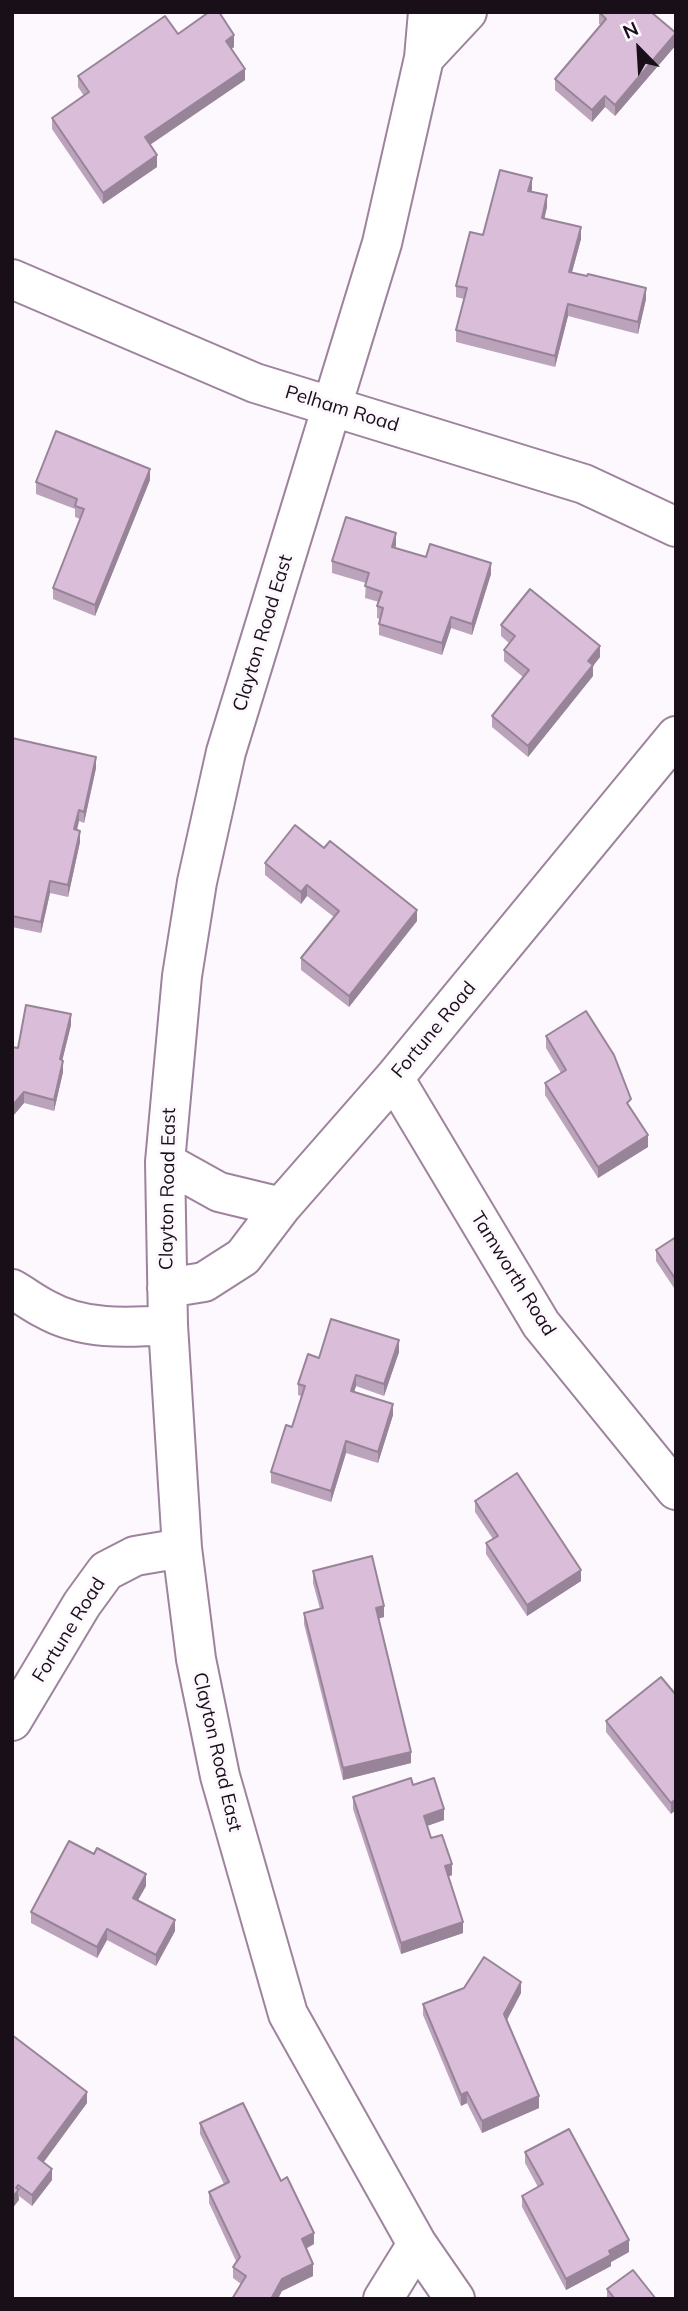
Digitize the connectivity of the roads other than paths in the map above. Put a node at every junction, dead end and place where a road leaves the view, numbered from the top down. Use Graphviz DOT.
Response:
graph roads {
  1 [pos="428,12"];
  2 [pos="467,12"];
  3 [pos="424,58"];
  4 [pos="12,279"];
  5 [pos="333,406"];
  6 [pos="676,527"];
  7 [pos="676,736"];
  8 [pos="394,1078"];
  9 [pos="164,1162"];
  10 [pos="281,1207"];
  11 [pos="12,1289"];
  12 [pos="167,1307"];
  13 [pos="676,1489"];
  14 [pos="182,1548"];
  15 [pos="12,1721"];
  16 [pos="417,2244"];
  17 [pos="383,2299"];
  18 [pos="455,2299"];
  1 -- 3 [label="street, Clayton Road East"];
  2 -- 3 [label="street"];
  3 -- 5 [label="street, Clayton Road East"];
  4 -- 5 [label="street, Pelham Road"];
  5 -- 6 [label="street, Pelham Road"];
  5 -- 9 [label="street, Clayton Road East"];
  7 -- 8 [label="street, Fortune Road"];
  8 -- 10 [label="street, Fortune Road"];
  8 -- 13 [label="street, Tamworth Road"];
  9 -- 10 [label="street"];
  9 -- 12 [label="street, Clayton Road East"];
  10 -- 12 [label="street, Fortune Road"];
  11 -- 12 [label="street, Fortune Road"];
  12 -- 14 [label="street, Clayton Road East"];
  14 -- 15 [label="street, Fortune Road"];
  14 -- 16 [label="street, Clayton Road East"];
  16 -- 17 [label="street"];
  16 -- 18 [label="street, Clayton Road East"];
}
